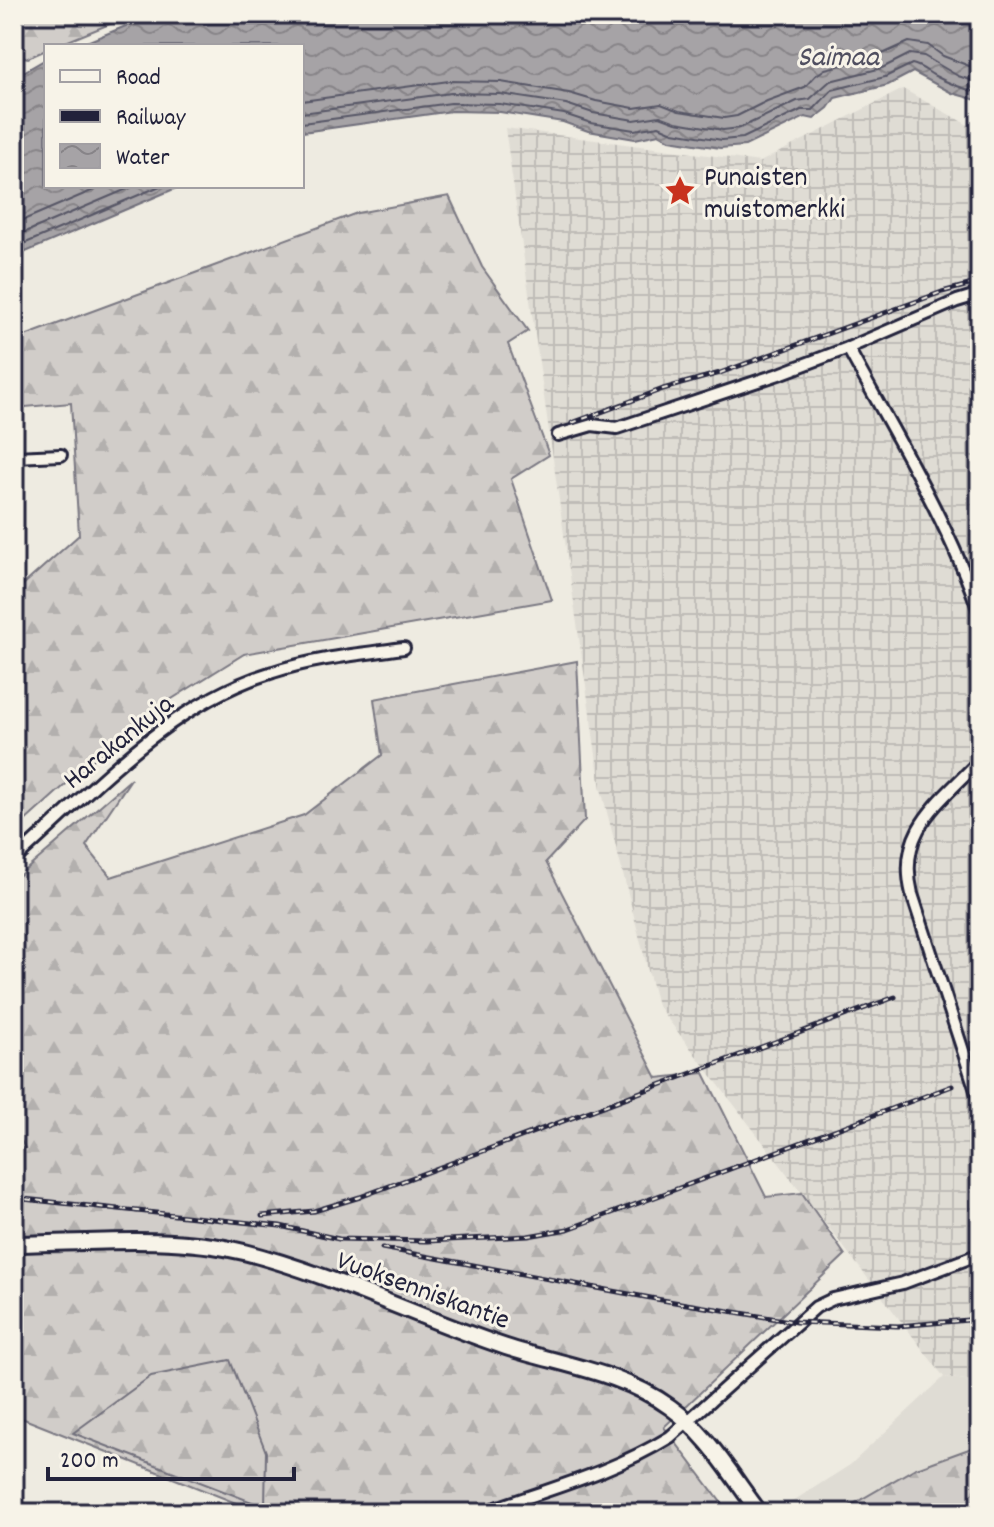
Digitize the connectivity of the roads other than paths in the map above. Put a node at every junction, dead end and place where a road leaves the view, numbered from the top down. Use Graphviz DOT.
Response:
graph roads {
  1 [pos="980,294"];
  2 [pos="848,348"];
  3 [pos="558,435"];
  4 [pos="61,455"];
  5 [pos="14,457"];
  6 [pos="980,614"];
  7 [pos="404,648"];
  8 [pos="980,760"];
  9 [pos="14,860"];
  10 [pos="980,1103"];
  11 [pos="14,1244"];
  12 [pos="980,1254"];
  13 [pos="687,1421"];
  14 [pos="482,1513"];
  15 [pos="760,1513"];
  1 -- 2 [label="street"];
  2 -- 3 [label="street"];
  2 -- 6 [label="street"];
  4 -- 5 [label="street"];
  7 -- 9 [label="street, Harakankuja"];
  8 -- 10 [label="street"];
  11 -- 13 [label="street, Vuoksenniskantie"];
  12 -- 13 [label="street"];
  13 -- 14 [label="street"];
  13 -- 15 [label="street, Vuoksenniskantie"];
}
